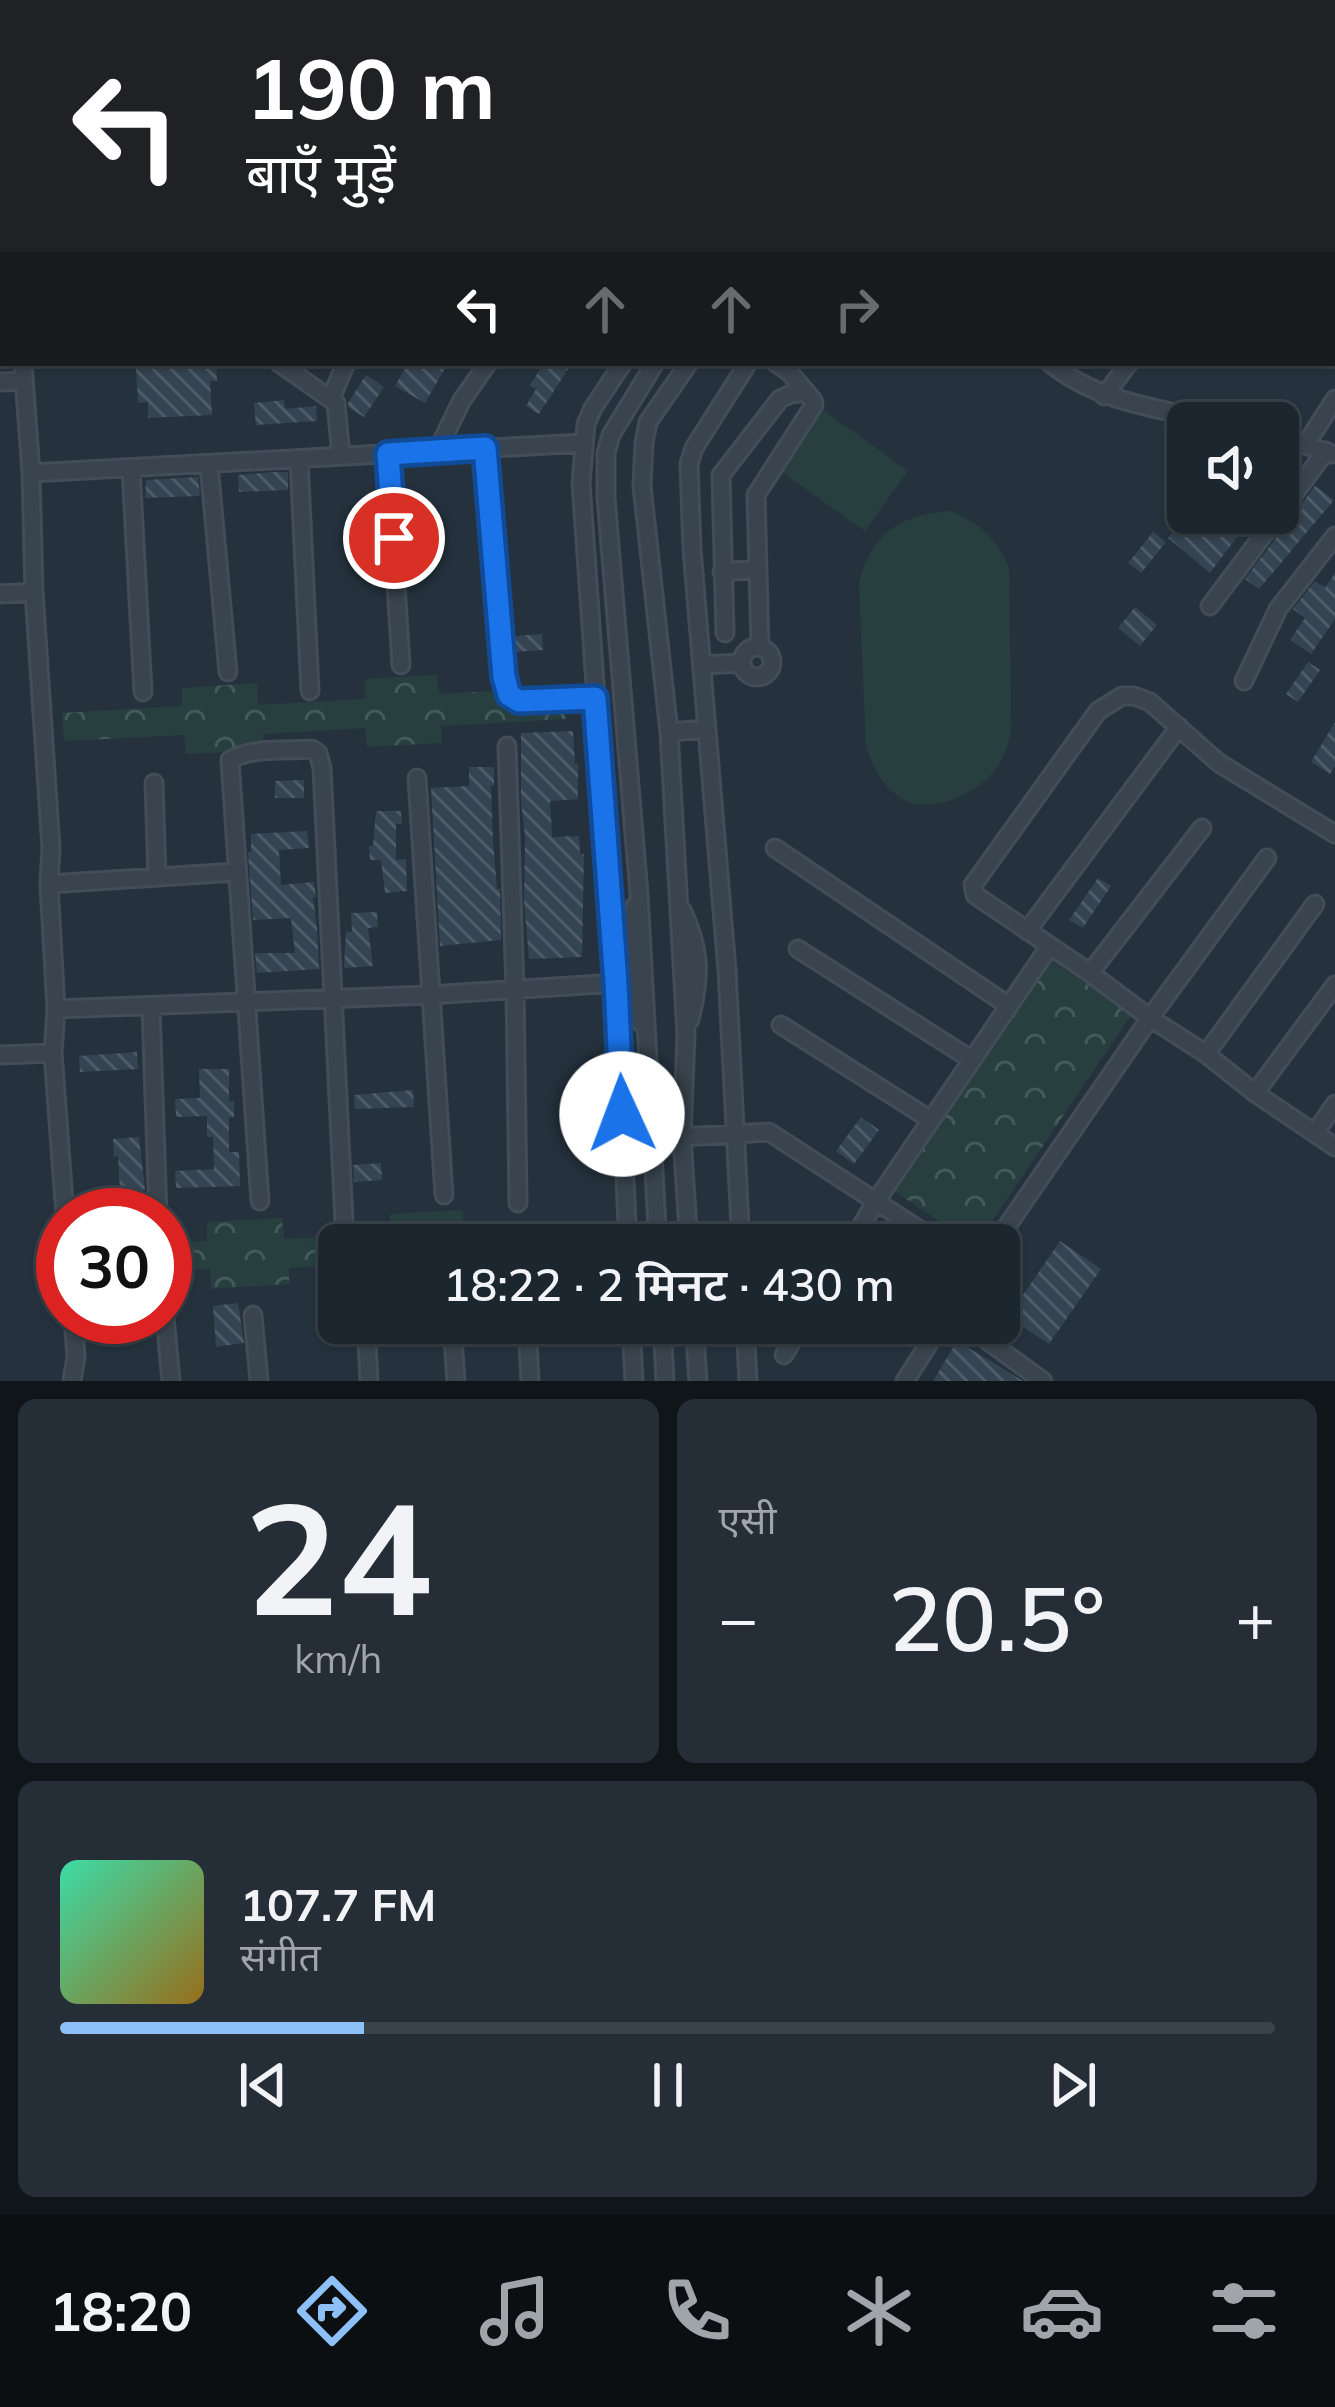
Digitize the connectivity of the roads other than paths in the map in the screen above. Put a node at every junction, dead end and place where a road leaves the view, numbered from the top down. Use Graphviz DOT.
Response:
graph roads {
  1 [pos="23,366"];
  2 [pos="283,366"];
  3 [pos="345,366"];
  4 [pos="486,366"];
  5 [pos="621,366"];
  6 [pos="653,366"];
  7 [pos="687,366"];
  8 [pos="746,366"];
  9 [pos="779,366"];
  10 [pos="1054,366"];
  11 [pos="1127,366"];
  12 [pos="24,381"];
  13 [pos="0,382"];
  14 [pos="806,392"];
  15 [pos="1104,396"];
  16 [pos="331,398"];
  17 [pos="1335,399"];
  18 [pos="1167,410"];
  19 [pos="1299,442"];
  20 [pos="584,443"];
  21 [pos="1306,444"];
  22 [pos="485,448"];
  23 [pos="437,452"];
  24 [pos="1330,453"];
  25 [pos="388,454"];
  26 [pos="341,456"];
  27 [pos="299,460"];
  28 [pos="209,465"];
  29 [pos="131,469"];
  30 [pos="32,473"];
  31 [pos="1335,536"];
  32 [pos="758,569"];
  33 [pos="722,572"];
  34 [pos="34,592"];
  35 [pos="0,595"];
  36 [pos="1210,606"];
  37 [pos="725,633"];
  38 [pos="760,646"];
  39 [pos="742,663"];
  40 [pos="401,665"];
  41 [pos="702,665"];
  42 [pos="228,672"];
  43 [pos="1244,681"];
  44 [pos="310,691"];
  45 [pos="143,692"];
  46 [pos="595,698"];
  47 [pos="1179,727"];
  48 [pos="707,729"];
  49 [pos="668,732"];
  50 [pos="507,746"];
  51 [pos="417,778"];
  52 [pos="154,783"];
  53 [pos="1202,828"];
  54 [pos="1335,834"];
  55 [pos="776,848"];
  56 [pos="1267,858"];
  57 [pos="236,872"];
  58 [pos="157,877"];
  59 [pos="49,884"];
  60 [pos="1315,904"];
  61 [pos="1027,931"];
  62 [pos="1049,947"];
  63 [pos="798,949"];
  64 [pos="1090,973"];
  65 [pos="616,983"];
  66 [pos="1335,985"];
  67 [pos="515,988"];
  68 [pos="430,995"];
  69 [pos="334,998"];
  70 [pos="245,1002"];
  71 [pos="1009,1006"];
  72 [pos="151,1007"];
  73 [pos="56,1009"];
  74 [pos="1150,1018"];
  75 [pos="781,1025"];
  76 [pos="53,1053"];
  77 [pos="1206,1054"];
  78 [pos="0,1055"];
  79 [pos="972,1060"];
  80 [pos="1255,1093"];
  81 [pos="1335,1104"];
  82 [pos="931,1120"];
  83 [pos="1315,1132"];
  84 [pos="735,1133"];
  85 [pos="682,1137"];
  86 [pos="1335,1147"];
  87 [pos="63,1188"];
  88 [pos="157,1188"];
  89 [pos="444,1196"];
  90 [pos="260,1201"];
  91 [pos="876,1202"];
  92 [pos="518,1203"];
  93 [pos="344,1222"];
  94 [pos="627,1224"];
  95 [pos="657,1224"];
  96 [pos="688,1224"];
  97 [pos="740,1224"];
  98 [pos="863,1224"];
  99 [pos="910,1224"];
  100 [pos="1008,1224"];
  101 [pos="253,1315"];
  102 [pos="75,1344"];
  103 [pos="168,1344"];
  104 [pos="367,1344"];
  105 [pos="453,1344"];
  106 [pos="528,1344"];
  107 [pos="633,1344"];
  108 [pos="663,1344"];
  109 [pos="695,1344"];
  110 [pos="746,1344"];
  111 [pos="791,1344"];
  112 [pos="928,1344"];
  113 [pos="992,1344"];
  114 [pos="784,1355"];
  115 [pos="72,1381"];
  116 [pos="171,1381"];
  117 [pos="259,1381"];
  118 [pos="369,1381"];
  119 [pos="456,1381"];
  120 [pos="530,1381"];
  121 [pos="634,1381"];
  122 [pos="665,1381"];
  123 [pos="698,1381"];
  124 [pos="748,1381"];
  125 [pos="904,1381"];
  126 [pos="1043,1381"];
  1 -- 12 [label="street"];
  2 -- 16 [label="street"];
  3 -- 16 [label="street"];
  4 -- 23 [label="street"];
  5 -- 20 [label="street"];
  6 -- 95 [label="street"];
  7 -- 49 [label="street"];
  8 -- 41 [label="street"];
  9 -- 14 [label="street"];
  10 -- 15 [label="street"];
  11 -- 15 [label="street"];
  12 -- 13 [label="street"];
  12 -- 30 [label="street"];
  14 -- 32 [label="street"];
  14 -- 33 [label="street"];
  15 -- 18 [label="street"];
  16 -- 26 [label="street"];
  17 -- 21 [label="street"];
  19 -- 21 [label="street"];
  20 -- 22 [label="street"];
  20 -- 46 [label="street"];
  21 -- 24 [label="street"];
  22 -- 23 [label="street"];
  22 -- 46 [label="street"];
  23 -- 25 [label="street"];
  24 -- 36 [label="street"];
  25 -- 26 [label="street"];
  25 -- 40 [label="street"];
  26 -- 27 [label="street"];
  27 -- 28 [label="street"];
  27 -- 44 [label="street"];
  28 -- 29 [label="street"];
  28 -- 42 [label="street"];
  29 -- 30 [label="street"];
  29 -- 45 [label="street"];
  30 -- 34 [label="street"];
  31 -- 43 [label="street"];
  32 -- 33 [label="street"];
  32 -- 38 [label="street"];
  33 -- 37 [label="street"];
  34 -- 35 [label="street"];
  34 -- 59 [label="street"];
  38 -- 39 [label="street"];
  38 -- 39 [label="street"];
  39 -- 41 [label="street"];
  41 -- 48 [label="street"];
  46 -- 65 [label="street"];
  47 -- 54 [label="street"];
  47 -- 61 [label="street"];
  47 -- 61 [label="street"];
  48 -- 49 [label="street"];
  48 -- 84 [label="street"];
  49 -- 85 [label="street"];
  50 -- 67 [label="street"];
  51 -- 68 [label="street"];
  52 -- 58 [label="street"];
  53 -- 64 [label="street"];
  55 -- 71 [label="street"];
  56 -- 74 [label="street"];
  57 -- 58 [label="street"];
  57 -- 69 [label="street"];
  57 -- 70 [label="street"];
  58 -- 59 [label="street"];
  59 -- 73 [label="street"];
  60 -- 77 [label="street"];
  61 -- 62 [label="street"];
  62 -- 64 [label="street"];
  62 -- 71 [label="street"];
  63 -- 79 [label="street"];
  64 -- 74 [label="street"];
  65 -- 67 [label="street"];
  65 -- 94 [label="street"];
  66 -- 80 [label="street"];
  67 -- 68 [label="street"];
  67 -- 92 [label="street"];
  68 -- 69 [label="street"];
  68 -- 89 [label="street"];
  69 -- 70 [label="street"];
  69 -- 93 [label="street"];
  70 -- 72 [label="street"];
  70 -- 90 [label="street"];
  71 -- 79 [label="street"];
  72 -- 73 [label="street"];
  72 -- 88 [label="street"];
  73 -- 76 [label="street"];
  74 -- 77 [label="street"];
  74 -- 100 [label="street"];
  75 -- 82 [label="street"];
  76 -- 78 [label="street"];
  76 -- 87 [label="street"];
  77 -- 80 [label="street"];
  79 -- 82 [label="street"];
  80 -- 83 [label="street"];
  81 -- 83 [label="street"];
  82 -- 91 [label="street"];
  83 -- 86 [label="street"];
  84 -- 85 [label="street"];
  84 -- 91 [label="street"];
  84 -- 97 [label="street"];
  85 -- 96 [label="street"];
  91 -- 98 [label="street"];
  91 -- 99 [label="street"];
  101 -- 117 [label="street"];
  102 -- 115 [label="street"];
  103 -- 116 [label="street"];
  104 -- 118 [label="street"];
  105 -- 119 [label="street"];
  106 -- 120 [label="street"];
  107 -- 121 [label="street"];
  108 -- 122 [label="street"];
  109 -- 123 [label="street"];
  110 -- 124 [label="street"];
  111 -- 114 [label="street"];
  112 -- 125 [label="street"];
  113 -- 126 [label="street"];
}
